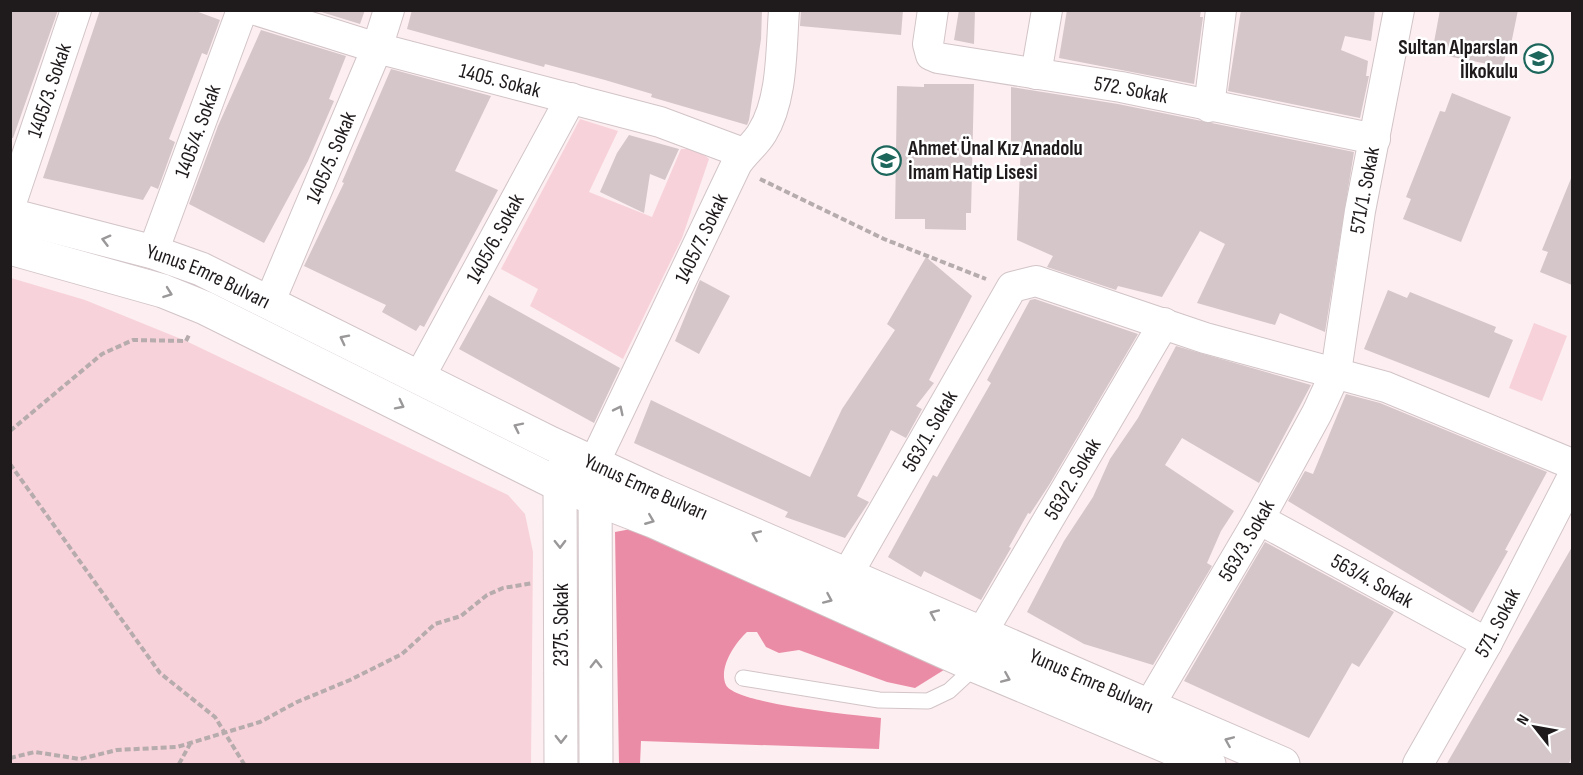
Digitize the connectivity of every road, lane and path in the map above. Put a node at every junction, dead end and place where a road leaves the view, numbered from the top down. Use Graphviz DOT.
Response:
graph roads {
  1 [pos="76,10"];
  2 [pos="242,10"];
  3 [pos="256,10"];
  4 [pos="389,10"];
  5 [pos="784,10"];
  6 [pos="933,10"];
  7 [pos="1047,10"];
  8 [pos="1221,10"];
  9 [pos="1399,10"];
  10 [pos="377,48"];
  11 [pos="1036,74"];
  12 [pos="571,98"];
  13 [pos="1209,106"];
  14 [pos="1374,139"];
  15 [pos="740,159"];
  16 [pos="10,206"];
  17 [pos="10,214"];
  18 [pos="10,248"];
  19 [pos="153,252"];
  20 [pos="1012,286"];
  21 [pos="270,302"];
  22 [pos="205,308"];
  23 [pos="1164,323"];
  24 [pos="1336,372"];
  25 [pos="420,378"];
  26 [pos="10,431"];
  27 [pos="582,458"];
  28 [pos="10,464"];
  29 [pos="1572,465"];
  30 [pos="1572,478"];
  31 [pos="560,485"];
  32 [pos="595,499"];
  33 [pos="1259,519"];
  34 [pos="847,575"];
  35 [pos="561,581"];
  36 [pos="1487,643"];
  37 [pos="979,650"];
  38 [pos="743,678"];
  39 [pos="1149,706"];
  40 [pos="224,733"];
  41 [pos="191,743"];
  42 [pos="10,758"];
  43 [pos="179,765"];
  44 [pos="244,765"];
  45 [pos="561,765"];
  46 [pos="596,765"];
  47 [pos="1209,765"];
  48 [pos="1282,765"];
  49 [pos="1418,765"];
  1 -- 16 [label="street, 1405/3. Sokak"];
  2 -- 19 [label="street, 1405/4. Sokak"];
  3 -- 10 [label="street, 1405. Sokak"];
  4 -- 10 [label="street, 1405/5. Sokak"];
  5 -- 15 [label="street, 1405/7. Sokak"];
  6 -- 11 [label="street, 572. Sokak"];
  7 -- 11 [label="street"];
  8 -- 13 [label="street"];
  9 -- 14 [label="street, 571/1. Sokak"];
  10 -- 12 [label="street, 1405. Sokak"];
  10 -- 21 [label="street, 1405/5. Sokak"];
  11 -- 13 [label="street, 572. Sokak"];
  12 -- 15 [label="street, 1405. Sokak"];
  12 -- 25 [label="street, 1405/6. Sokak"];
  13 -- 14 [label="street, 572. Sokak"];
  14 -- 24 [label="street, 571/1. Sokak"];
  15 -- 20 [label="path"];
  27 -- 15 [label="street, 1405/7. Sokak, one-way"];
  19 -- 17 [label="main road, Yunus Emre Bulvarı, one-way"];
  18 -- 22 [label="main road, Yunus Emre Bulvarı, one-way"];
  19 -- 21 [label="main road, Yunus Emre Bulvarı"];
  20 -- 23 [label="street"];
  20 -- 34 [label="street, 563/1. Sokak"];
  25 -- 21 [label="main road, Yunus Emre Bulvarı, one-way"];
  22 -- 26 [label="path"];
  22 -- 31 [label="main road, Yunus Emre Bulvarı, one-way"];
  23 -- 24 [label="street"];
  23 -- 37 [label="street, 563/2. Sokak"];
  24 -- 29 [label="street"];
  24 -- 33 [label="street, 563/3. Sokak"];
  27 -- 25 [label="main road, Yunus Emre Bulvarı, one-way"];
  27 -- 31 [label="main road, 2375. Sokak"];
  27 -- 32 [label="main road, 2375. Sokak"];
  34 -- 27 [label="main road, Yunus Emre Bulvarı, one-way"];
  28 -- 40 [label="path"];
  30 -- 36 [label="street, 571. Sokak"];
  31 -- 32 [label="main road, Yunus Emre Bulvarı"];
  31 -- 35 [label="main road, 2375. Sokak, one-way"];
  32 -- 37 [label="main road, Yunus Emre Bulvarı, one-way"];
  46 -- 32 [label="main road, 2375. Sokak, one-way"];
  33 -- 36 [label="street, 563/4. Sokak"];
  33 -- 39 [label="street, 563/3. Sokak"];
  37 -- 34 [label="main road, Yunus Emre Bulvarı, one-way"];
  35 -- 40 [label="path"];
  35 -- 45 [label="main road, 2375. Sokak, one-way"];
  36 -- 49 [label="street, 571. Sokak"];
  37 -- 38 [label="lane"];
  37 -- 39 [label="main road, Yunus Emre Bulvarı"];
  37 -- 47 [label="main road, Yunus Emre Bulvarı, one-way"];
  48 -- 39 [label="main road, Yunus Emre Bulvarı, one-way"];
  40 -- 41 [label="path"];
  40 -- 44 [label="path"];
  41 -- 42 [label="path"];
  41 -- 43 [label="path"];
}
